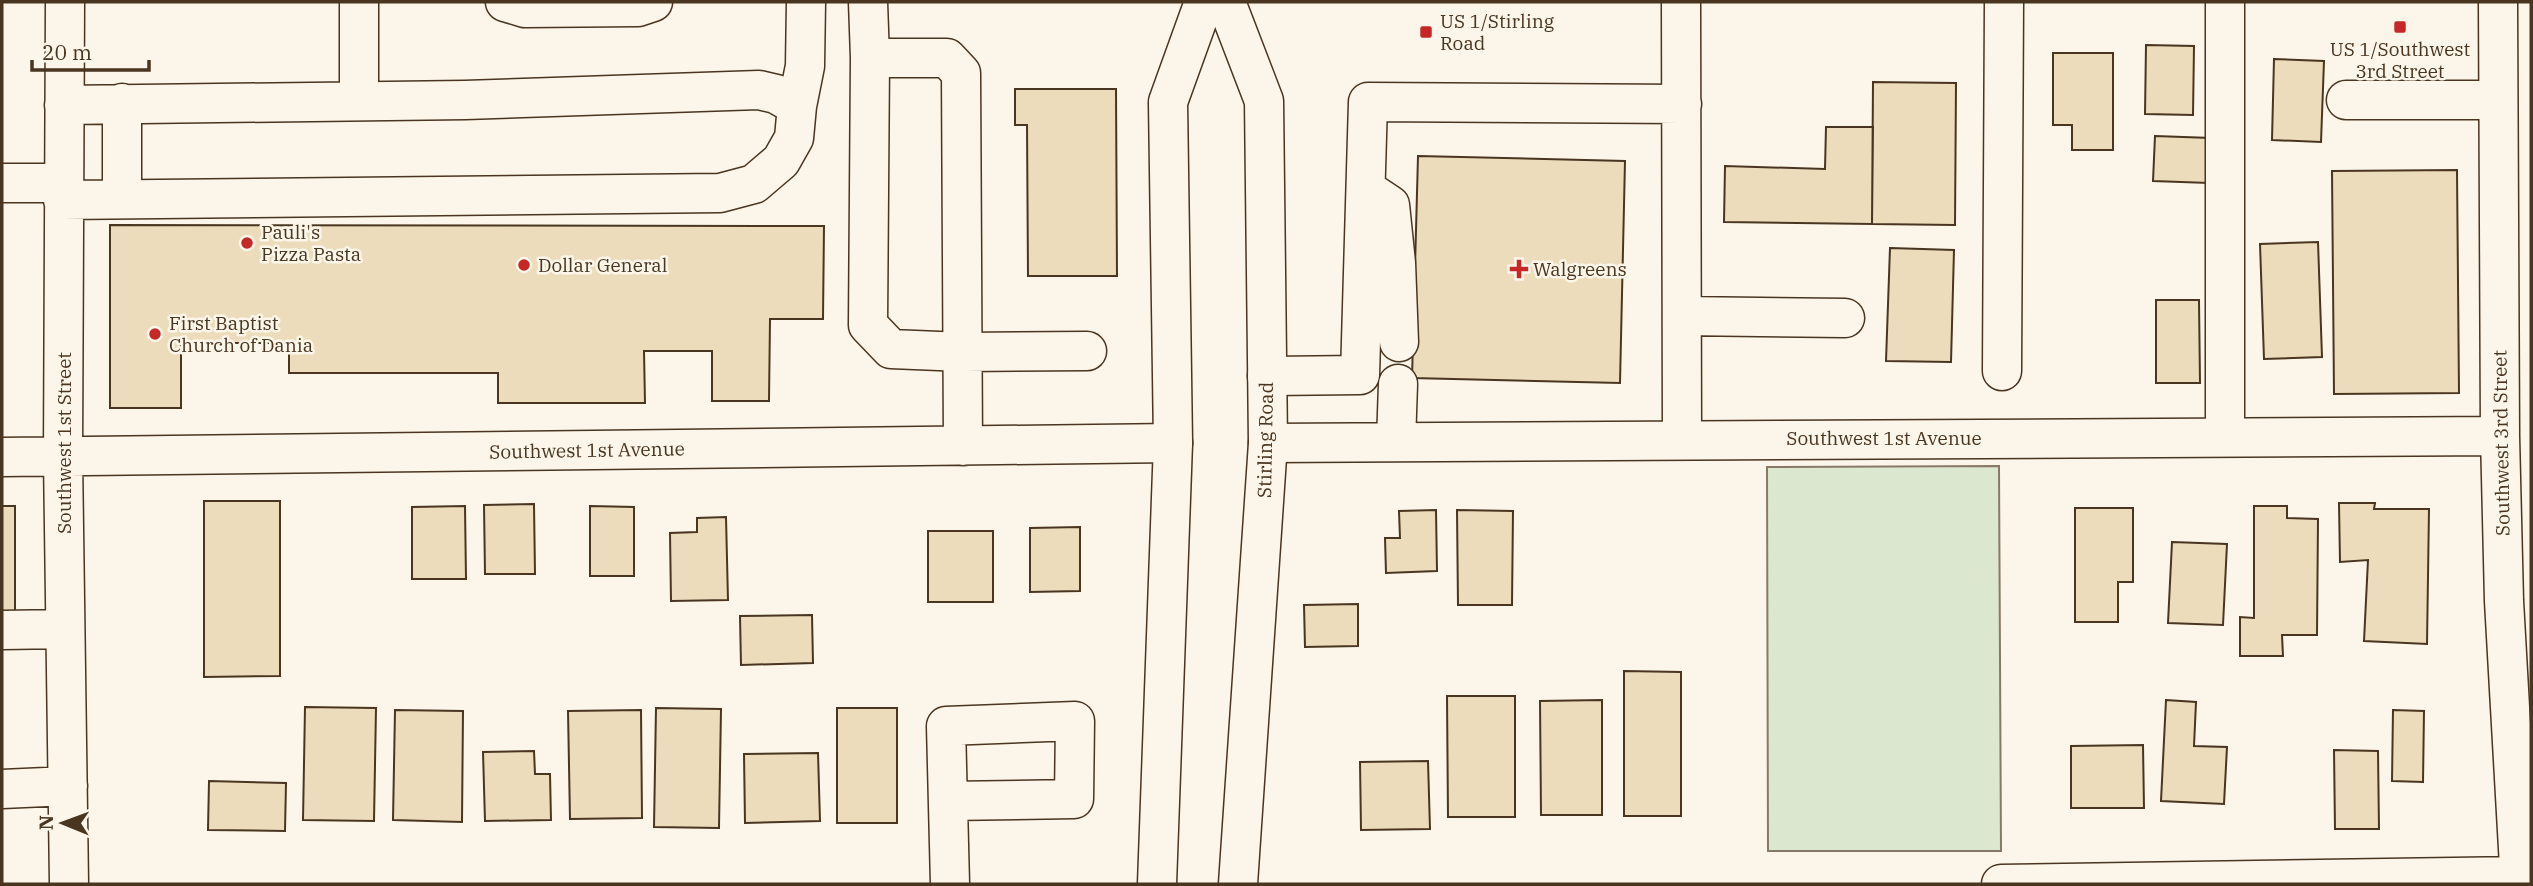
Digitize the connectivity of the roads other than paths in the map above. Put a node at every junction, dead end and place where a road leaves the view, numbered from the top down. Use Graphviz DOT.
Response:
graph roads {
  1 [pos="65,2"];
  2 [pos="359,2"];
  3 [pos="505,2"];
  4 [pos="653,2"];
  5 [pos="806,2"];
  6 [pos="868,2"];
  7 [pos="1204,2"];
  8 [pos="1226,2"];
  9 [pos="1681,2"];
  10 [pos="2004,2"];
  11 [pos="2225,2"];
  12 [pos="2498,2"];
  13 [pos="870,58"];
  14 [pos="359,100"];
  15 [pos="2346,100"];
  16 [pos="2498,100"];
  17 [pos="122,103"];
  18 [pos="1682,104"];
  19 [pos="64,105"];
  20 [pos="797,106"];
  21 [pos="2,183"];
  22 [pos="1366,189"];
  23 [pos="64,192"];
  24 [pos="122,199"];
  25 [pos="1682,316"];
  26 [pos="1845,318"];
  27 [pos="1399,342"];
  28 [pos="1087,351"];
  29 [pos="963,352"];
  30 [pos="2002,371"];
  31 [pos="1267,376"];
  32 [pos="1398,384"];
  33 [pos="2225,436"];
  34 [pos="2500,436"];
  35 [pos="1682,440"];
  36 [pos="1396,442"];
  37 [pos="1173,443"];
  38 [pos="1268,443"];
  39 [pos="963,446"];
  40 [pos="2,457"];
  41 [pos="63,457"];
  42 [pos="2518,601"];
  43 [pos="65,629"];
  44 [pos="2,630"];
  45 [pos="68,786"];
  46 [pos="2,789"];
  47 [pos="948,801"];
  48 [pos="2520,880"];
  49 [pos="69,884"];
  50 [pos="950,884"];
  51 [pos="1157,884"];
  52 [pos="1238,884"];
  53 [pos="2001,884"];
  1 -- 19 [label="street, Southwest 1st Street"];
  2 -- 14 [label="street"];
  3 -- 4 [label="street"];
  5 -- 20 [label="street"];
  6 -- 13 [label="street"];
  7 -- 37 [label="street"];
  8 -- 31 [label="street, Stirling Road"];
  9 -- 18 [label="street"];
  10 -- 30 [label="street"];
  11 -- 33 [label="street"];
  12 -- 16 [label="street, Southwest 3rd Street"];
  13 -- 29 [label="street"];
  13 -- 29 [label="street"];
  14 -- 17 [label="street"];
  14 -- 20 [label="street"];
  15 -- 16 [label="street"];
  16 -- 34 [label="street, Southwest 3rd Street"];
  17 -- 19 [label="street"];
  17 -- 24 [label="street"];
  18 -- 22 [label="street"];
  18 -- 25 [label="street"];
  19 -- 23 [label="street, Southwest 1st Street"];
  20 -- 24 [label="street"];
  21 -- 23 [label="street"];
  22 -- 27 [label="street"];
  22 -- 31 [label="street"];
  23 -- 24 [label="street"];
  23 -- 41 [label="street, Southwest 1st Street"];
  25 -- 26 [label="street"];
  25 -- 35 [label="street"];
  28 -- 29 [label="street"];
  29 -- 39 [label="street"];
  31 -- 38 [label="street, Stirling Road"];
  32 -- 36 [label="street"];
  33 -- 34 [label="street, Southwest 1st Avenue"];
  33 -- 35 [label="street, Southwest 1st Avenue"];
  34 -- 42 [label="street, Southwest 3rd Street"];
  35 -- 36 [label="street, Southwest 1st Avenue"];
  36 -- 38 [label="street, Southwest 1st Avenue"];
  37 -- 39 [label="street, Southwest 1st Avenue"];
  37 -- 51 [label="street"];
  38 -- 52 [label="street, Stirling Road"];
  39 -- 41 [label="street, Southwest 1st Avenue"];
  40 -- 41 [label="street, Southwest 1st Avenue"];
  41 -- 43 [label="street, Southwest 1st Street"];
  42 -- 48 [label="street, Southwest 3rd Street"];
  43 -- 44 [label="street"];
  43 -- 45 [label="street, Southwest 1st Street"];
  45 -- 46 [label="street"];
  45 -- 49 [label="street, Southwest 1st Street"];
  47 -- 50 [label="street"];
  48 -- 53 [label="street"];
}
